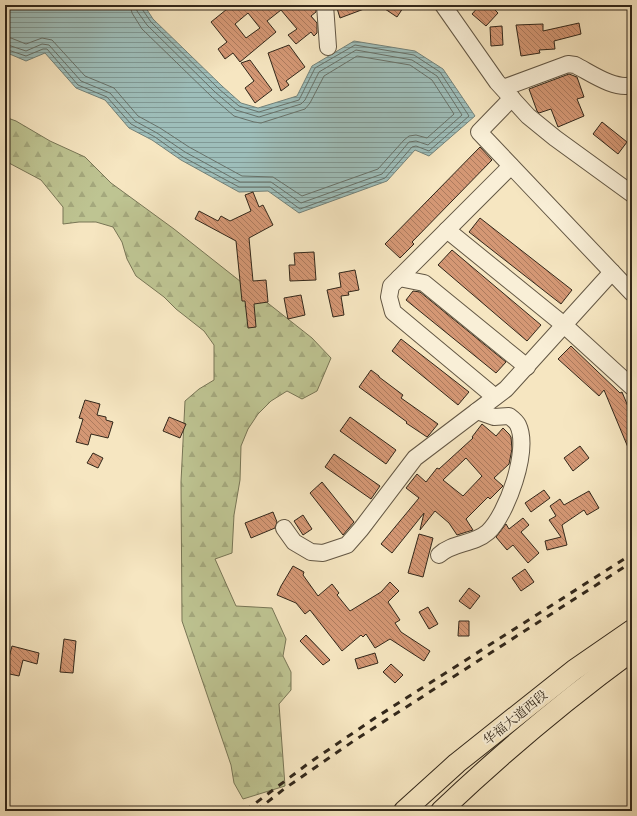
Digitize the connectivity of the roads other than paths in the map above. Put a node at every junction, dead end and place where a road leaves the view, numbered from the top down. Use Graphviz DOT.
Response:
graph roads {
  1 [pos="325,5"];
  2 [pos="443,5"];
  3 [pos="328,47"];
  4 [pos="632,85"];
  5 [pos="507,93"];
  6 [pos="511,166"];
  7 [pos="632,194"];
  8 [pos="447,230"];
  9 [pos="612,272"];
  10 [pos="399,278"];
  11 [pos="632,293"];
  12 [pos="564,325"];
  13 [pos="527,367"];
  14 [pos="632,388"];
  15 [pos="495,397"];
  16 [pos="477,411"];
  17 [pos="284,528"];
  18 [pos="439,554"];
  19 [pos="632,630"];
  20 [pos="632,651"];
  21 [pos="404,811"];
  22 [pos="441,811"];
  1 -- 3 [label="street"];
  2 -- 5 [label="street"];
  4 -- 5 [label="street"];
  5 -- 6 [label="street"];
  5 -- 7 [label="street"];
  6 -- 8 [label="street"];
  6 -- 9 [label="street"];
  8 -- 10 [label="street"];
  8 -- 12 [label="street"];
  9 -- 11 [label="street"];
  9 -- 12 [label="street"];
  10 -- 13 [label="street"];
  10 -- 15 [label="street"];
  12 -- 13 [label="street"];
  12 -- 14 [label="street"];
  13 -- 15 [label="street"];
  15 -- 16 [label="street"];
  16 -- 17 [label="street"];
  16 -- 18 [label="street"];
  19 -- 21 [label="main road, 华福大道西段"];
  20 -- 22 [label="main road, 华福大道西段"];
}
